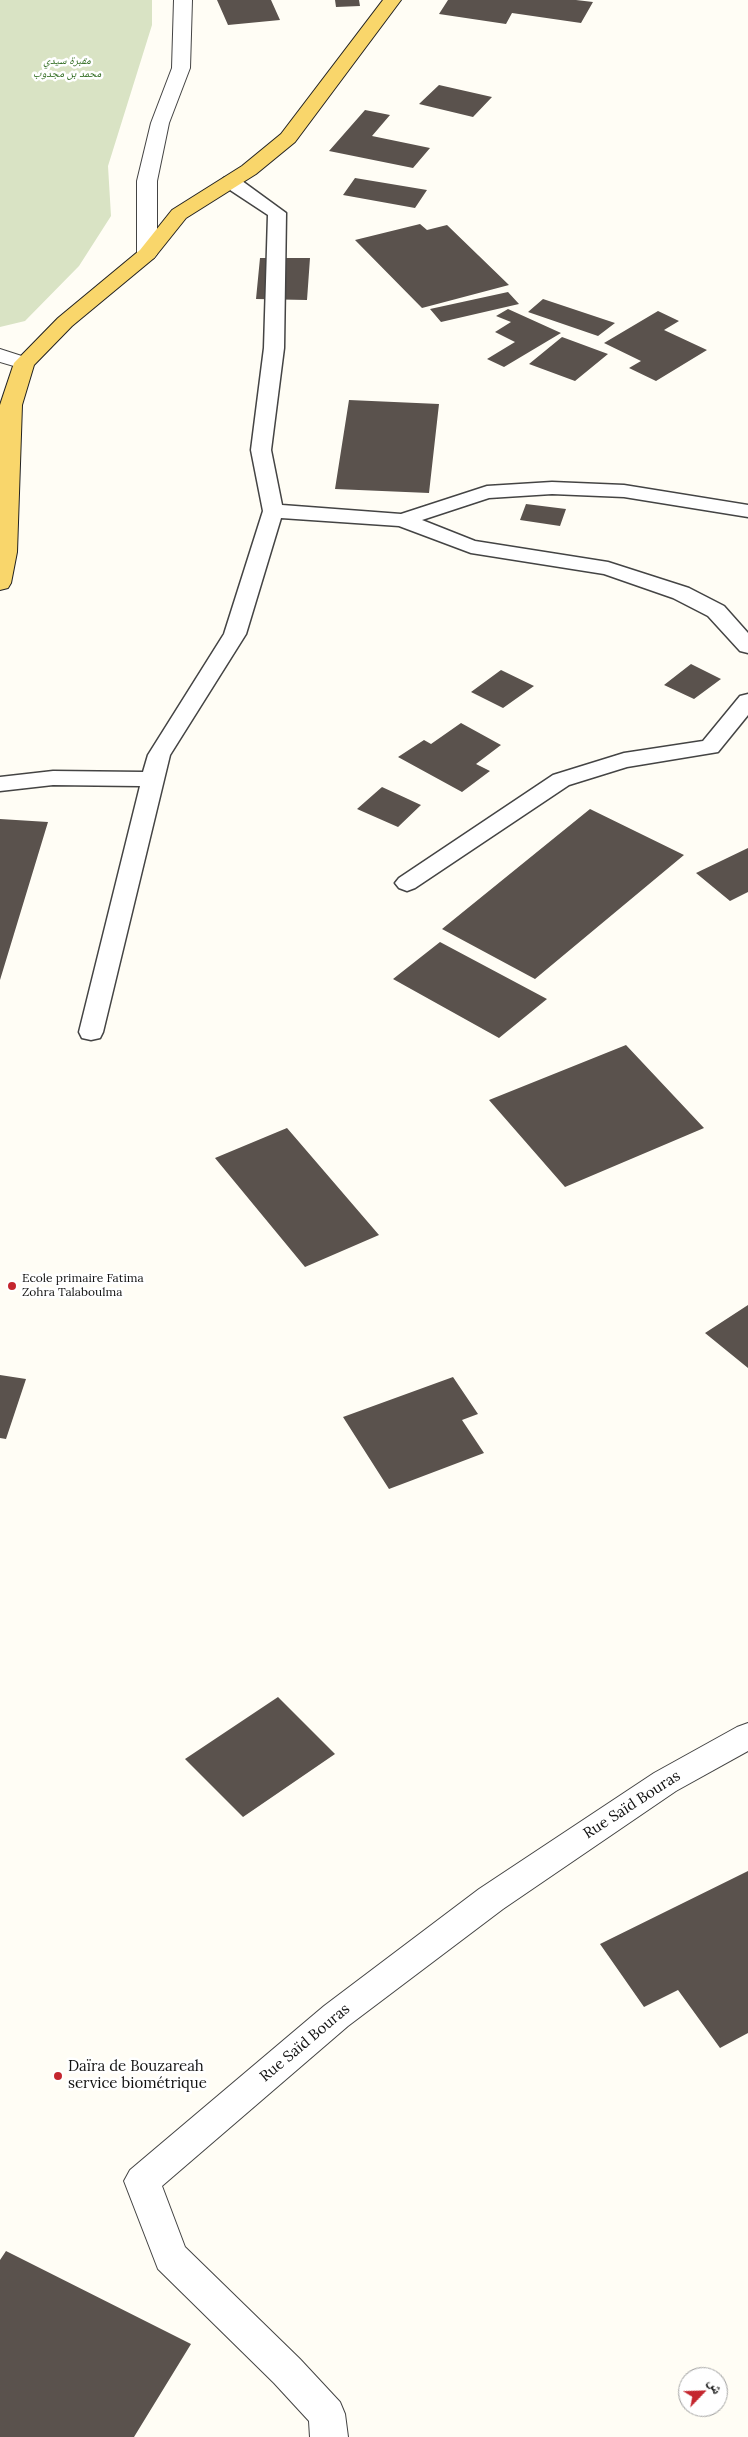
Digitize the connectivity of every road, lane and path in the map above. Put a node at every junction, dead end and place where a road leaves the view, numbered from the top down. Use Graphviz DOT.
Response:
graph roads {
  1 [pos="183,0"];
  2 [pos="392,0"];
  3 [pos="231,182"];
  4 [pos="147,254"];
  5 [pos="0,355"];
  6 [pos="24,363"];
  7 [pos="272,511"];
  8 [pos="748,511"];
  9 [pos="402,520"];
  10 [pos="0,583"];
  11 [pos="748,646"];
  12 [pos="748,700"];
  13 [pos="153,779"];
  14 [pos="0,784"];
  15 [pos="407,883"];
  16 [pos="91,1032"];
  17 [pos="748,1736"];
  18 [pos="328,2437"];
  1 -- 4 [label="street"];
  2 -- 3 [label="main road"];
  3 -- 4 [label="main road"];
  3 -- 7 [label="lane"];
  4 -- 6 [label="main road"];
  5 -- 6 [label="street"];
  6 -- 10 [label="main road"];
  7 -- 9 [label="lane"];
  7 -- 13 [label="lane"];
  8 -- 9 [label="lane"];
  9 -- 11 [label="lane"];
  12 -- 15 [label="lane"];
  13 -- 14 [label="lane"];
  13 -- 16 [label="lane"];
  17 -- 18 [label="street, Rue Saïd Bouras"];
}
